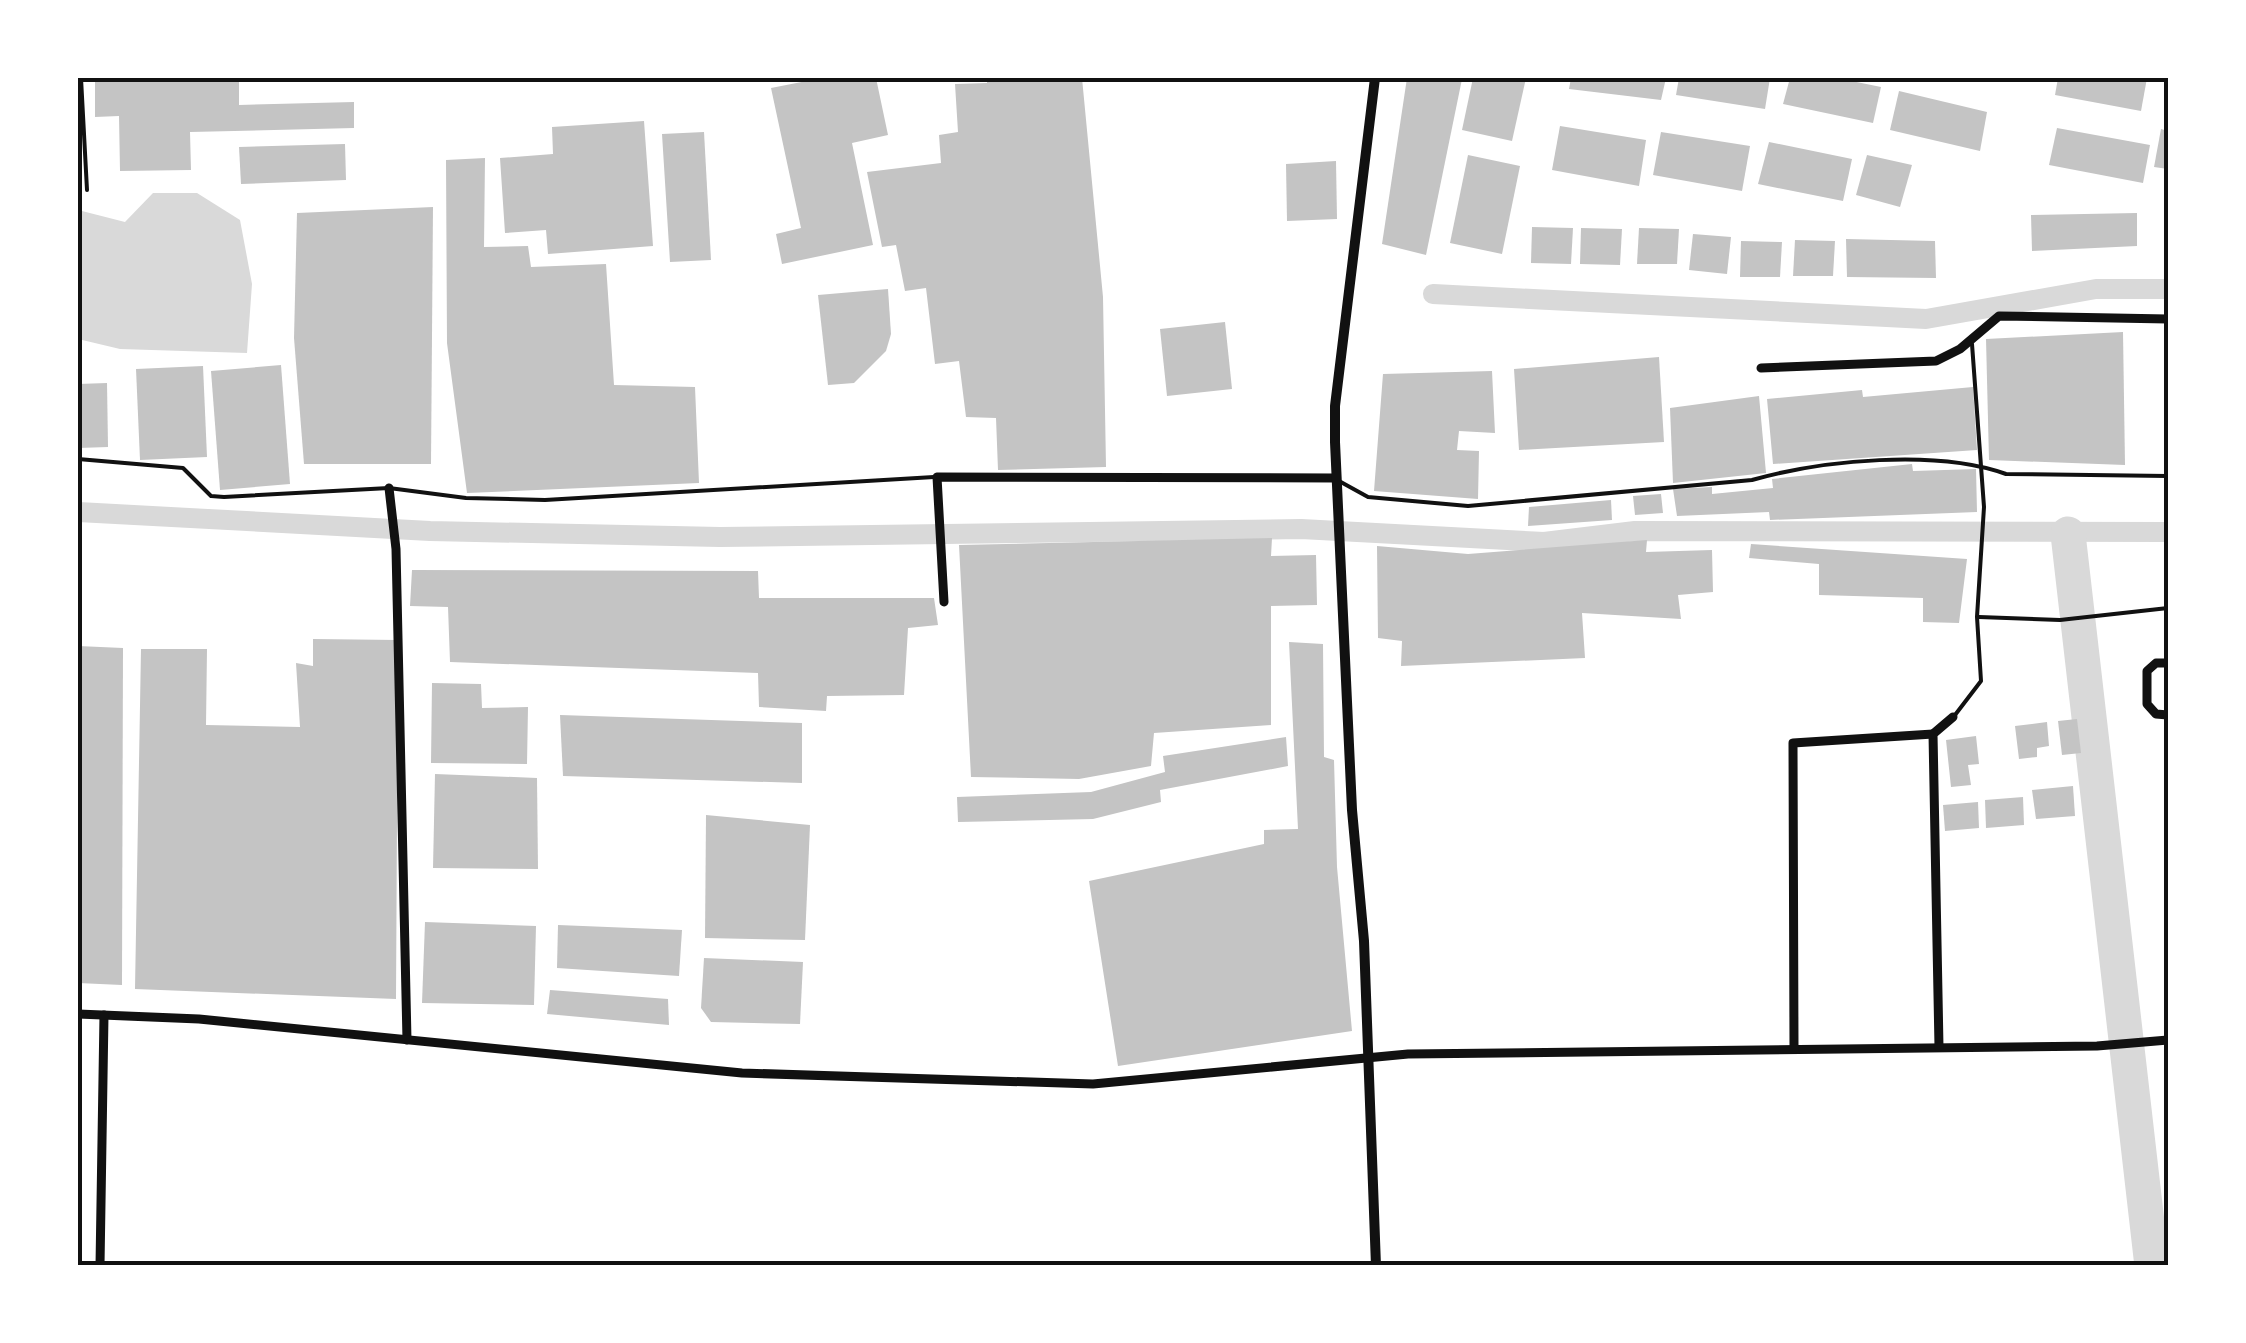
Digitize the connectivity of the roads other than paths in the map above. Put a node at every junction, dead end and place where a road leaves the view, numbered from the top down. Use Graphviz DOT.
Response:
graph roads {
  1 [pos="1375,78"];
  2 [pos="2168,319"];
  3 [pos="1972,339"];
  4 [pos="1761,368"];
  5 [pos="78,459"];
  6 [pos="1983,466"];
  7 [pos="2168,476"];
  8 [pos="937,477"];
  9 [pos="1335,478"];
  10 [pos="389,488"];
  11 [pos="944,602"];
  12 [pos="2168,608"];
  13 [pos="1977,617"];
  14 [pos="2168,663"];
  15 [pos="2168,715"];
  16 [pos="1953,717"];
  17 [pos="1933,734"];
  18 [pos="78,1014"];
  19 [pos="104,1015"];
  20 [pos="408,1040"];
  21 [pos="2168,1040"];
  22 [pos="1938,1048"];
  23 [pos="1794,1050"];
  24 [pos="1368,1058"];
  25 [pos="100,1266"];
  26 [pos="1376,1266"];
  1 -- 9 [label="street"];
  2 -- 3 [label="street"];
  3 -- 4 [label="street"];
  3 -- 6 [label="lane"];
  5 -- 10 [label="lane"];
  6 -- 7 [label="lane"];
  6 -- 9 [label="lane"];
  6 -- 13 [label="lane"];
  8 -- 9 [label="street"];
  8 -- 10 [label="lane"];
  8 -- 11 [label="street"];
  9 -- 24 [label="street"];
  10 -- 20 [label="street"];
  12 -- 13 [label="lane"];
  13 -- 16 [label="lane"];
  14 -- 15 [label="street"];
  16 -- 17 [label="street"];
  17 -- 22 [label="street"];
  17 -- 23 [label="street"];
  18 -- 19 [label="street"];
  19 -- 20 [label="street"];
  19 -- 25 [label="street"];
  20 -- 24 [label="street"];
  21 -- 22 [label="street"];
  22 -- 23 [label="street"];
  23 -- 24 [label="street"];
  24 -- 26 [label="street"];
}
